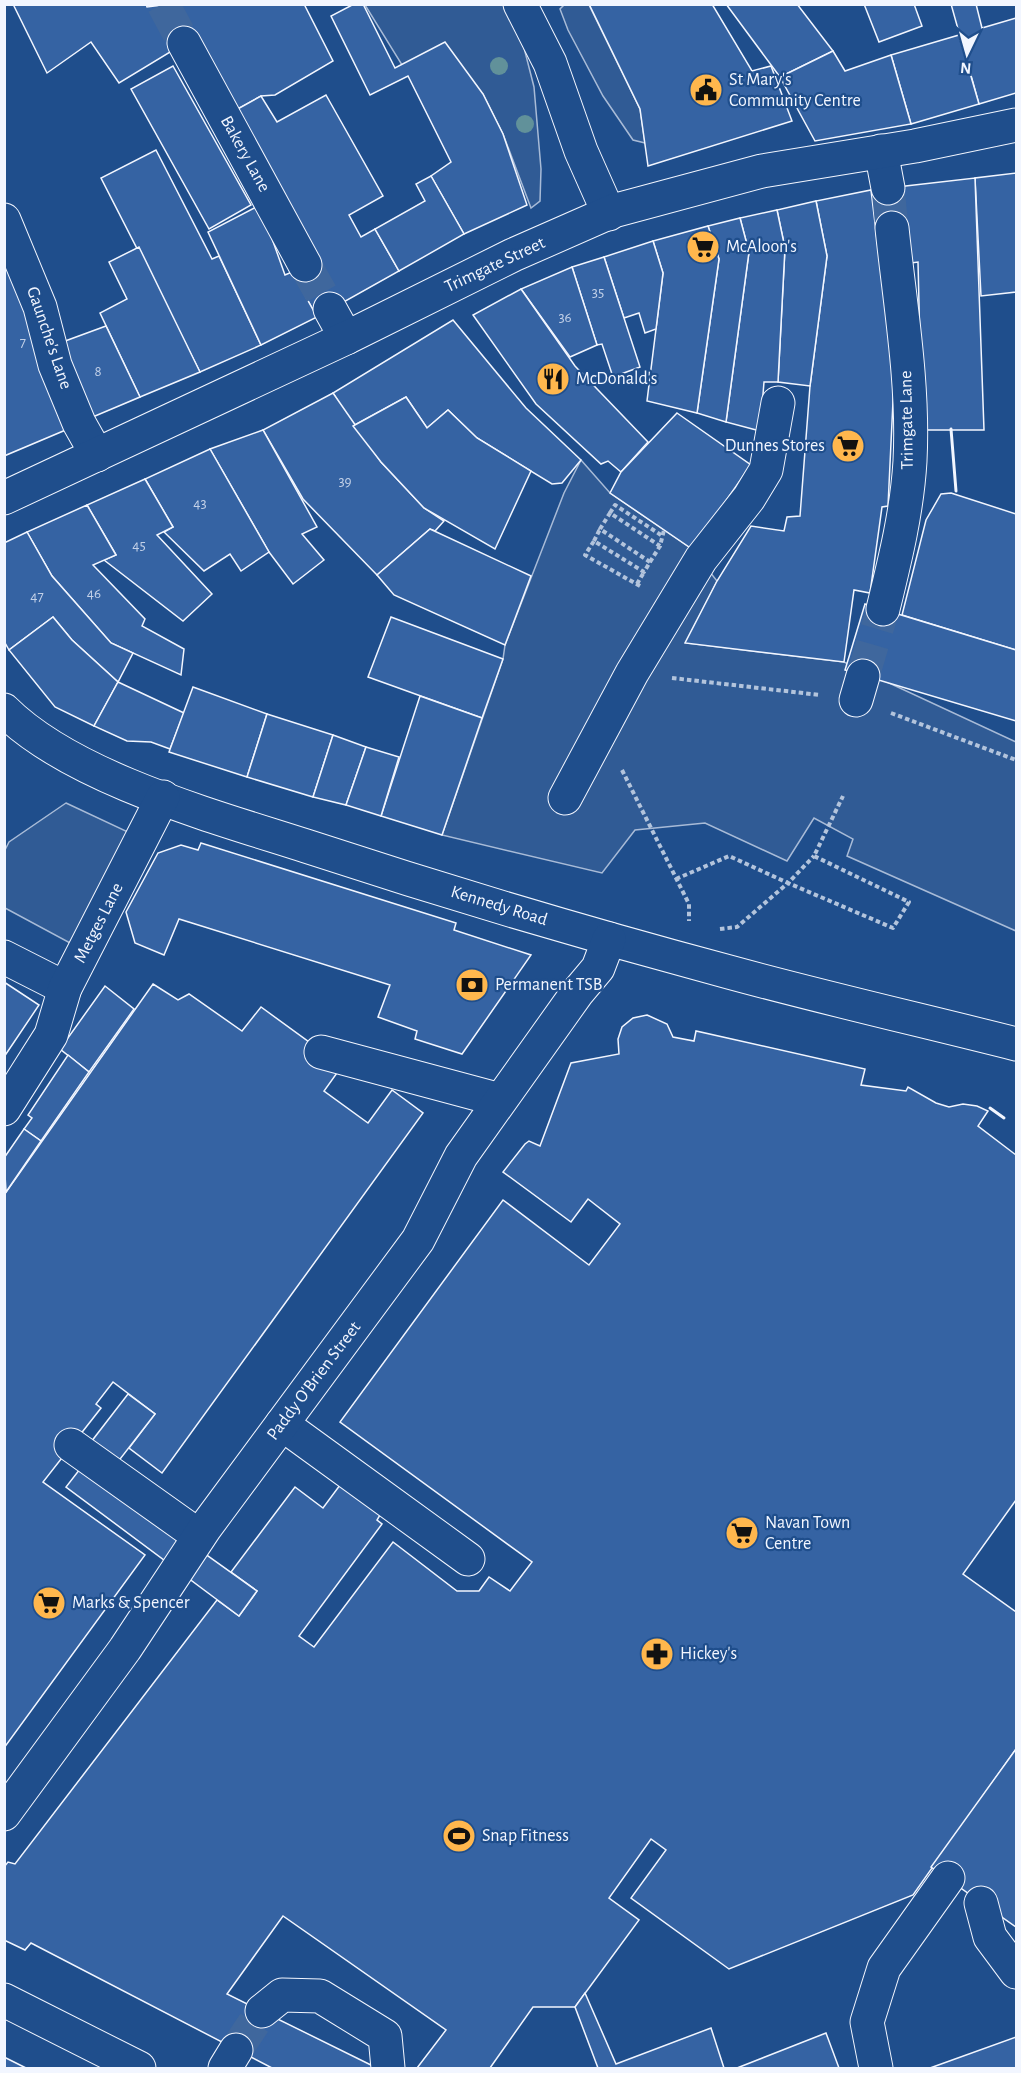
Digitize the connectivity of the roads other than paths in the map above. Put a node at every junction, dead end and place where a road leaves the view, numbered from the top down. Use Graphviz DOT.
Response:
graph roads {
  1 [pos="520,4"];
  2 [pos="184,44"];
  3 [pos="1017,125"];
  4 [pos="881,152"];
  5 [pos="888,188"];
  6 [pos="609,213"];
  7 [pos="4,220"];
  8 [pos="892,228"];
  9 [pos="305,265"];
  10 [pos="330,309"];
  11 [pos="346,338"];
  12 [pos="778,403"];
  13 [pos="96,455"];
  14 [pos="4,498"];
  15 [pos="883,609"];
  16 [pos="4,710"];
  17 [pos="163,797"];
  18 [pos="565,798"];
  19 [pos="609,939"];
  20 [pos="4,957"];
  21 [pos="65,988"];
  22 [pos="1017,1044"];
  23 [pos="321,1052"];
  24 [pos="500,1100"];
  25 [pos="4,1109"];
  26 [pos="282,1424"];
  27 [pos="71,1445"];
  28 [pos="199,1536"];
  29 [pos="468,1559"];
  30 [pos="4,1814"];
  31 [pos="948,1878"];
  32 [pos="981,1903"];
  33 [pos="1017,1972"];
  34 [pos="4,2000"];
  35 [pos="262,2011"];
  36 [pos="139,2068"];
  37 [pos="388,2068"];
  38 [pos="876,2068"];
  1 -- 6 [label="street"];
  2 -- 9 [label="street, Bakery Lane"];
  3 -- 4 [label="street, Trimgate Street"];
  4 -- 5 [label="street"];
  4 -- 6 [label="street, Trimgate Street"];
  6 -- 11 [label="street, Trimgate Street"];
  7 -- 13 [label="street, Gaunche's Lane"];
  8 -- 15 [label="street, Trimgate Lane"];
  10 -- 11 [label="street"];
  11 -- 13 [label="street, Trimgate Street"];
  12 -- 18 [label="street"];
  13 -- 14 [label="street, Trimgate Street"];
  16 -- 17 [label="street, Kennedy Road"];
  17 -- 19 [label="street, Kennedy Road"];
  17 -- 21 [label="street, Metges Lane"];
  19 -- 22 [label="street, Kennedy Road"];
  19 -- 24 [label="street, Paddy O'Brien Street"];
  20 -- 21 [label="street"];
  21 -- 25 [label="street, Metges Lane"];
  23 -- 24 [label="street"];
  24 -- 26 [label="street, Paddy O'Brien Street"];
  26 -- 28 [label="street, Paddy O'Brien Street"];
  26 -- 29 [label="street"];
  27 -- 28 [label="street"];
  28 -- 30 [label="street, Paddy O'Brien Street"];
  31 -- 38 [label="street"];
  32 -- 33 [label="street"];
  34 -- 36 [label="street"];
  35 -- 37 [label="street"];
}
